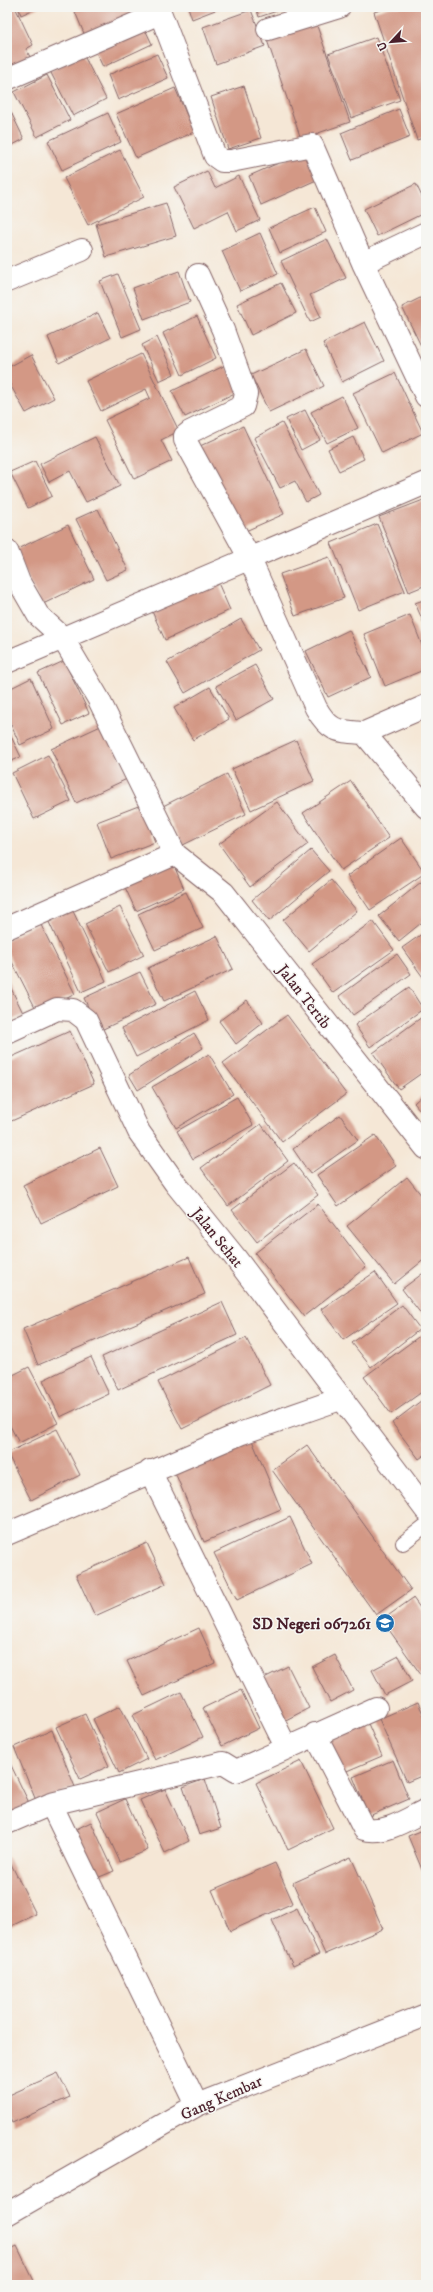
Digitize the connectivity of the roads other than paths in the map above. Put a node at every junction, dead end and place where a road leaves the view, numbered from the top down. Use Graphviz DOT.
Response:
graph roads {
  1 [pos="339,7"];
  2 [pos="159,10"];
  3 [pos="268,29"];
  4 [pos="7,79"];
  5 [pos="426,233"];
  6 [pos="82,250"];
  7 [pos="363,262"];
  8 [pos="198,275"];
  9 [pos="7,281"];
  10 [pos="426,396"];
  11 [pos="426,483"];
  12 [pos="7,551"];
  13 [pos="250,557"];
  14 [pos="62,637"];
  15 [pos="7,662"];
  16 [pos="426,706"];
  17 [pos="364,733"];
  18 [pos="426,807"];
  19 [pos="175,854"];
  20 [pos="7,928"];
  21 [pos="7,1032"];
  22 [pos="426,1148"];
  23 [pos="343,1398"];
  24 [pos="150,1471"];
  25 [pos="418,1486"];
  26 [pos="426,1510"];
  27 [pos="426,1525"];
  28 [pos="7,1534"];
  29 [pos="403,1543"];
  30 [pos="376,1708"];
  31 [pos="315,1734"];
  32 [pos="286,1747"];
  33 [pos="51,1804"];
  34 [pos="426,1810"];
  35 [pos="7,1823"];
  36 [pos="426,2015"];
  37 [pos="196,2105"];
  38 [pos="7,2214"];
  1 -- 3 [label="street"];
  2 -- 4 [label="street"];
  2 -- 7 [label="street"];
  5 -- 7 [label="street"];
  6 -- 9 [label="street"];
  7 -- 10 [label="street"];
  8 -- 13 [label="street"];
  11 -- 13 [label="street"];
  12 -- 14 [label="street"];
  13 -- 14 [label="street"];
  13 -- 17 [label="street"];
  14 -- 15 [label="street"];
  14 -- 19 [label="street"];
  16 -- 17 [label="street"];
  17 -- 18 [label="street"];
  19 -- 20 [label="street"];
  19 -- 22 [label="street, Jalan Tertib"];
  21 -- 23 [label="street, Jalan Sehat"];
  23 -- 24 [label="street"];
  23 -- 25 [label="street, Jalan Sehat"];
  24 -- 28 [label="street"];
  24 -- 32 [label="street"];
  25 -- 26 [label="street, Jalan Sehat"];
  27 -- 29 [label="lane"];
  30 -- 31 [label="street"];
  31 -- 32 [label="street"];
  31 -- 34 [label="street"];
  32 -- 33 [label="street"];
  33 -- 35 [label="street"];
  33 -- 37 [label="street"];
  36 -- 37 [label="street, Gang Kembar"];
  37 -- 38 [label="street, Gang Kembar"];
}
